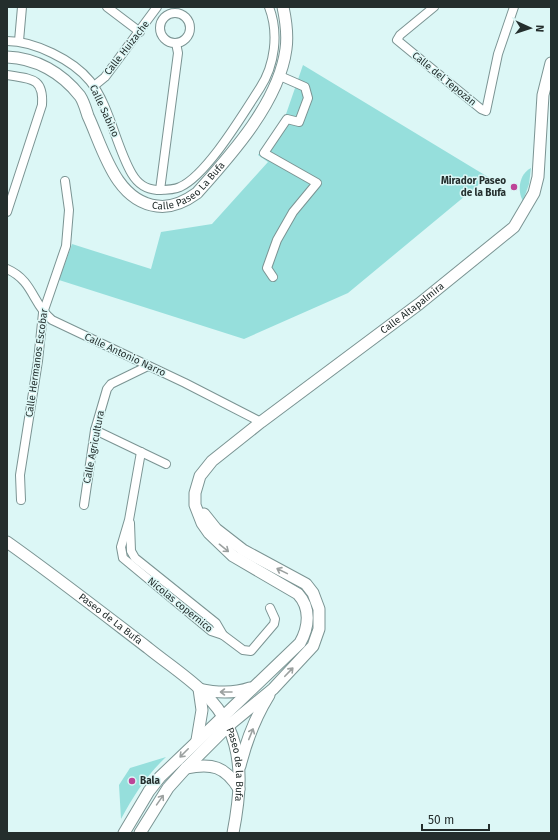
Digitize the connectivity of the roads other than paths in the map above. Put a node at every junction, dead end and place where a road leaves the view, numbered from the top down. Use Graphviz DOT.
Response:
graph roads {
  1 [pos="22,7"];
  2 [pos="107,7"];
  3 [pos="157,7"];
  4 [pos="163,7"];
  5 [pos="269,7"];
  6 [pos="283,7"];
  7 [pos="434,7"];
  8 [pos="514,7"];
  9 [pos="170,14"];
  10 [pos="140,32"];
  11 [pos="7,41"];
  12 [pos="19,41"];
  13 [pos="176,43"];
  14 [pos="7,57"];
  15 [pos="551,63"];
  16 [pos="7,75"];
  17 [pos="280,76"];
  18 [pos="94,86"];
  19 [pos="65,181"];
  20 [pos="160,190"];
  21 [pos="7,212"];
  22 [pos="7,269"];
  23 [pos="273,277"];
  24 [pos="43,313"];
  25 [pos="148,366"];
  26 [pos="261,422"];
  27 [pos="96,430"];
  28 [pos="141,452"];
  29 [pos="166,464"];
  30 [pos="21,500"];
  31 [pos="84,505"];
  32 [pos="195,505"];
  33 [pos="7,542"];
  34 [pos="270,608"];
  35 [pos="252,688"];
  36 [pos="273,688"];
  37 [pos="199,689"];
  38 [pos="211,701"];
  39 [pos="225,721"];
  40 [pos="197,740"];
  41 [pos="186,768"];
  42 [pos="239,771"];
  43 [pos="240,790"];
  44 [pos="124,833"];
  45 [pos="140,833"];
  46 [pos="233,833"];
  1 -- 12 [label="street"];
  2 -- 10 [label="street"];
  3 -- 10 [label="street, Calle Huizache"];
  4 -- 9 [label="street"];
  5 -- 20 [label="street"];
  6 -- 17 [label="main road, Calle Paseo La Bufa"];
  7 -- 8 [label="street, Calle del Tepozán"];
  9 -- 13 [label="street"];
  9 -- 13 [label="street"];
  10 -- 18 [label="street, Calle Huizache"];
  11 -- 12 [label="street, Calle Sabino"];
  12 -- 18 [label="street, Calle Sabino"];
  13 -- 20 [label="street"];
  14 -- 17 [label="main road, Calle Paseo La Bufa"];
  15 -- 26 [label="main road, Calle Altapalmira"];
  16 -- 21 [label="street"];
  17 -- 23 [label="street"];
  18 -- 20 [label="street, Calle Sabino"];
  19 -- 24 [label="street, Calle Hermanos Escobar"];
  22 -- 24 [label="street, Calle Antonio Narro"];
  24 -- 25 [label="street, Calle Antonio Narro"];
  24 -- 30 [label="street, Calle Hermanos Escobar"];
  25 -- 26 [label="street, Calle Antonio Narro"];
  25 -- 27 [label="street, Calle Agricultura"];
  26 -- 32 [label="main road, Calle Altapalmira"];
  27 -- 28 [label="street"];
  27 -- 31 [label="street, Calle Agricultura"];
  28 -- 29 [label="street"];
  28 -- 34 [label="street, Nicolas copernico"];
  32 -- 35 [label="main road, one-way"];
  36 -- 32 [label="main road, one-way"];
  33 -- 37 [label="main road, Paseo de La Bufa"];
  35 -- 37 [label="main road, one-way"];
  35 -- 39 [label="main road"];
  36 -- 39 [label="main road"];
  42 -- 36 [label="main road, one-way"];
  37 -- 38 [label="main road, Paseo de La Bufa"];
  37 -- 40 [label="main road"];
  38 -- 39 [label="main road, Paseo de la Bufa"];
  39 -- 40 [label="main road"];
  39 -- 41 [label="main road"];
  39 -- 42 [label="main road, Paseo de la Bufa"];
  40 -- 44 [label="main road, one-way"];
  41 -- 43 [label="main road"];
  45 -- 41 [label="main road, one-way"];
  42 -- 43 [label="main road, Paseo de la Bufa"];
  43 -- 46 [label="main road, Paseo de la Bufa"];
}
